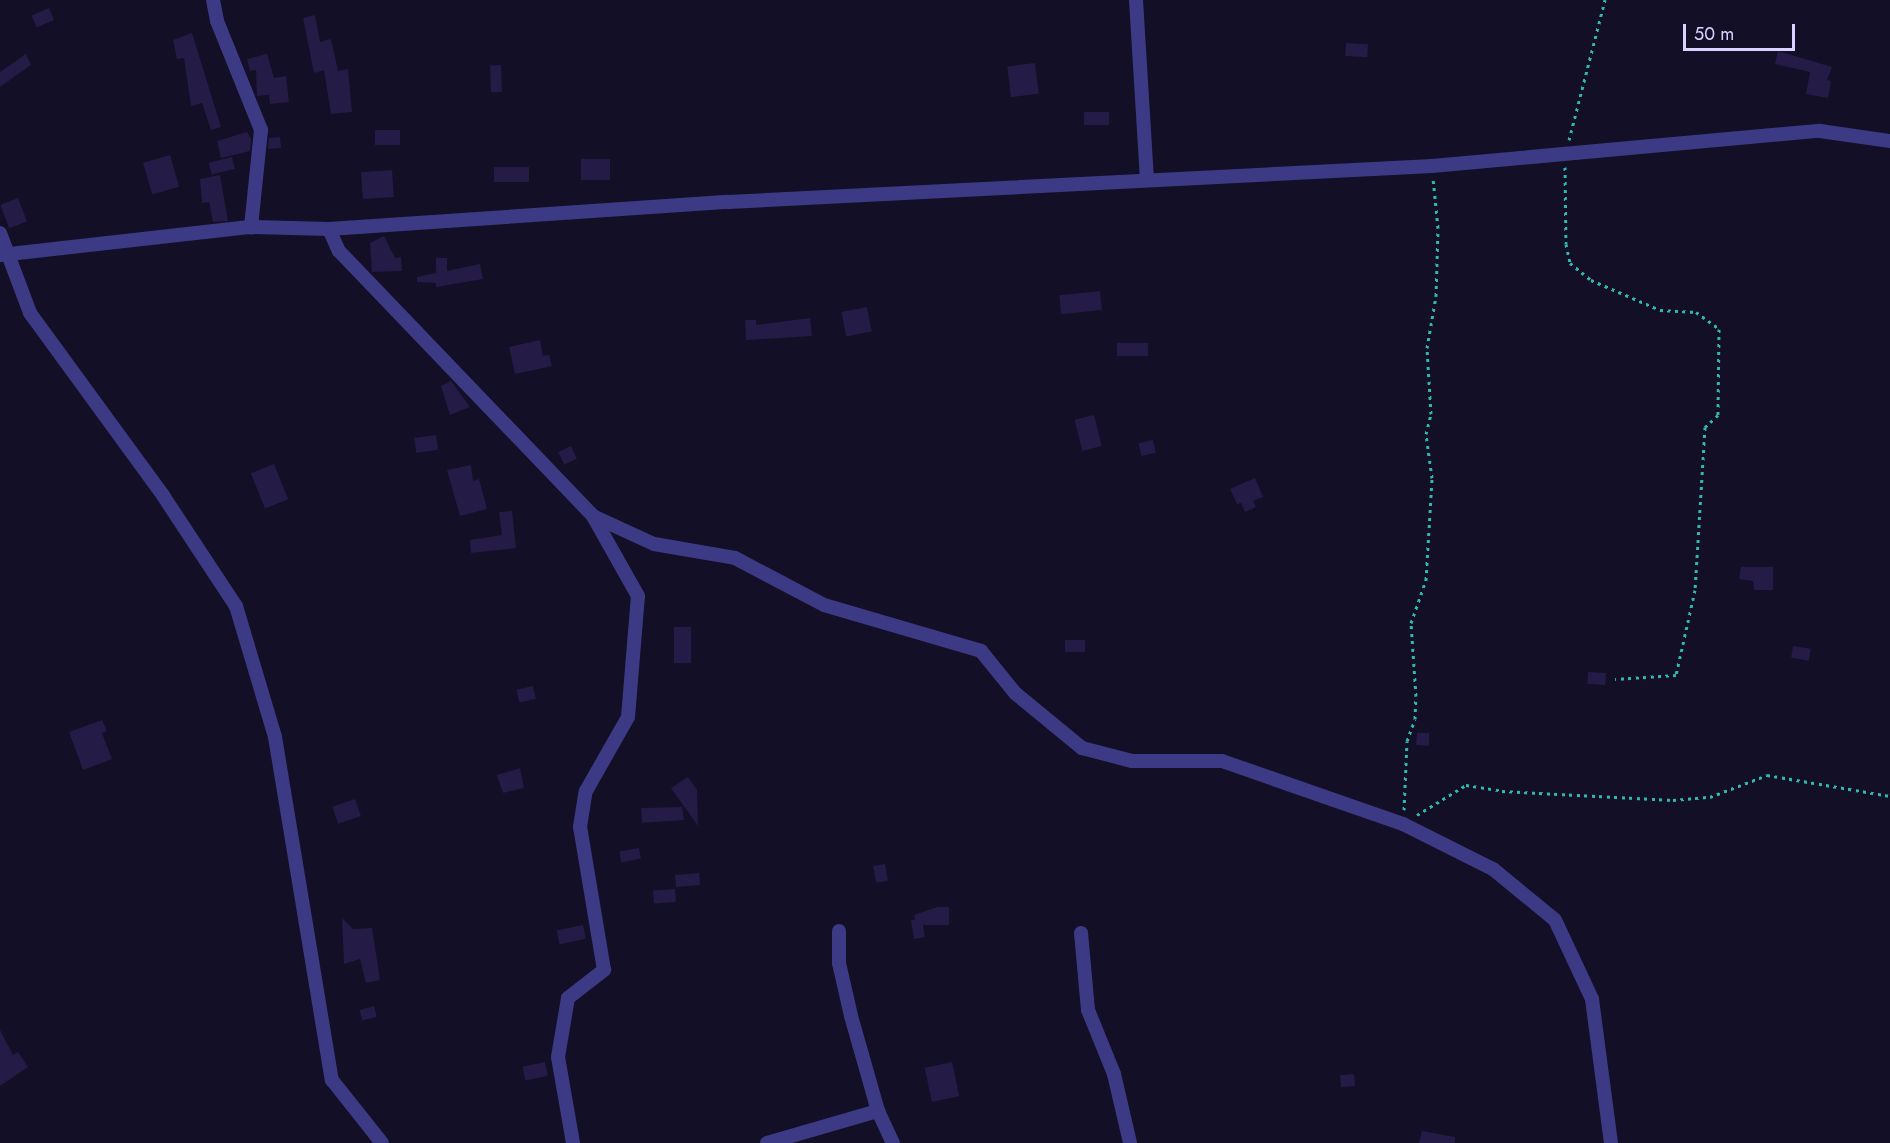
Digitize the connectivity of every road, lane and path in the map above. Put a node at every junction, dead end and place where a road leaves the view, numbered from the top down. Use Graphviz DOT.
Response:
graph roads {
  1 [pos="213,0"];
  2 [pos="1136,0"];
  3 [pos="1605,0"];
  4 [pos="1890,141"];
  5 [pos="1564,155"];
  6 [pos="1432,166"];
  7 [pos="1147,179"];
  8 [pos="251,227"];
  9 [pos="329,229"];
  10 [pos="0,233"];
  11 [pos="4,255"];
  12 [pos="593,516"];
  13 [pos="1615,679"];
  14 [pos="1890,796"];
  15 [pos="1403,824"];
  16 [pos="839,931"];
  17 [pos="1081,933"];
  18 [pos="878,1111"];
  19 [pos="382,1143"];
  20 [pos="573,1143"];
  21 [pos="767,1143"];
  22 [pos="893,1143"];
  23 [pos="1130,1143"];
  24 [pos="1611,1143"];
  1 -- 8 [label="street"];
  2 -- 7 [label="street"];
  3 -- 5 [label="path"];
  4 -- 5 [label="street"];
  5 -- 6 [label="street"];
  5 -- 13 [label="path"];
  6 -- 7 [label="street"];
  6 -- 15 [label="path"];
  7 -- 9 [label="street"];
  8 -- 9 [label="street"];
  8 -- 11 [label="street"];
  9 -- 12 [label="street"];
  10 -- 11 [label="street"];
  11 -- 19 [label="street"];
  12 -- 15 [label="street"];
  12 -- 20 [label="street"];
  14 -- 15 [label="path"];
  15 -- 24 [label="street"];
  16 -- 18 [label="street"];
  17 -- 23 [label="street"];
  18 -- 21 [label="street"];
  18 -- 22 [label="street"];
}
